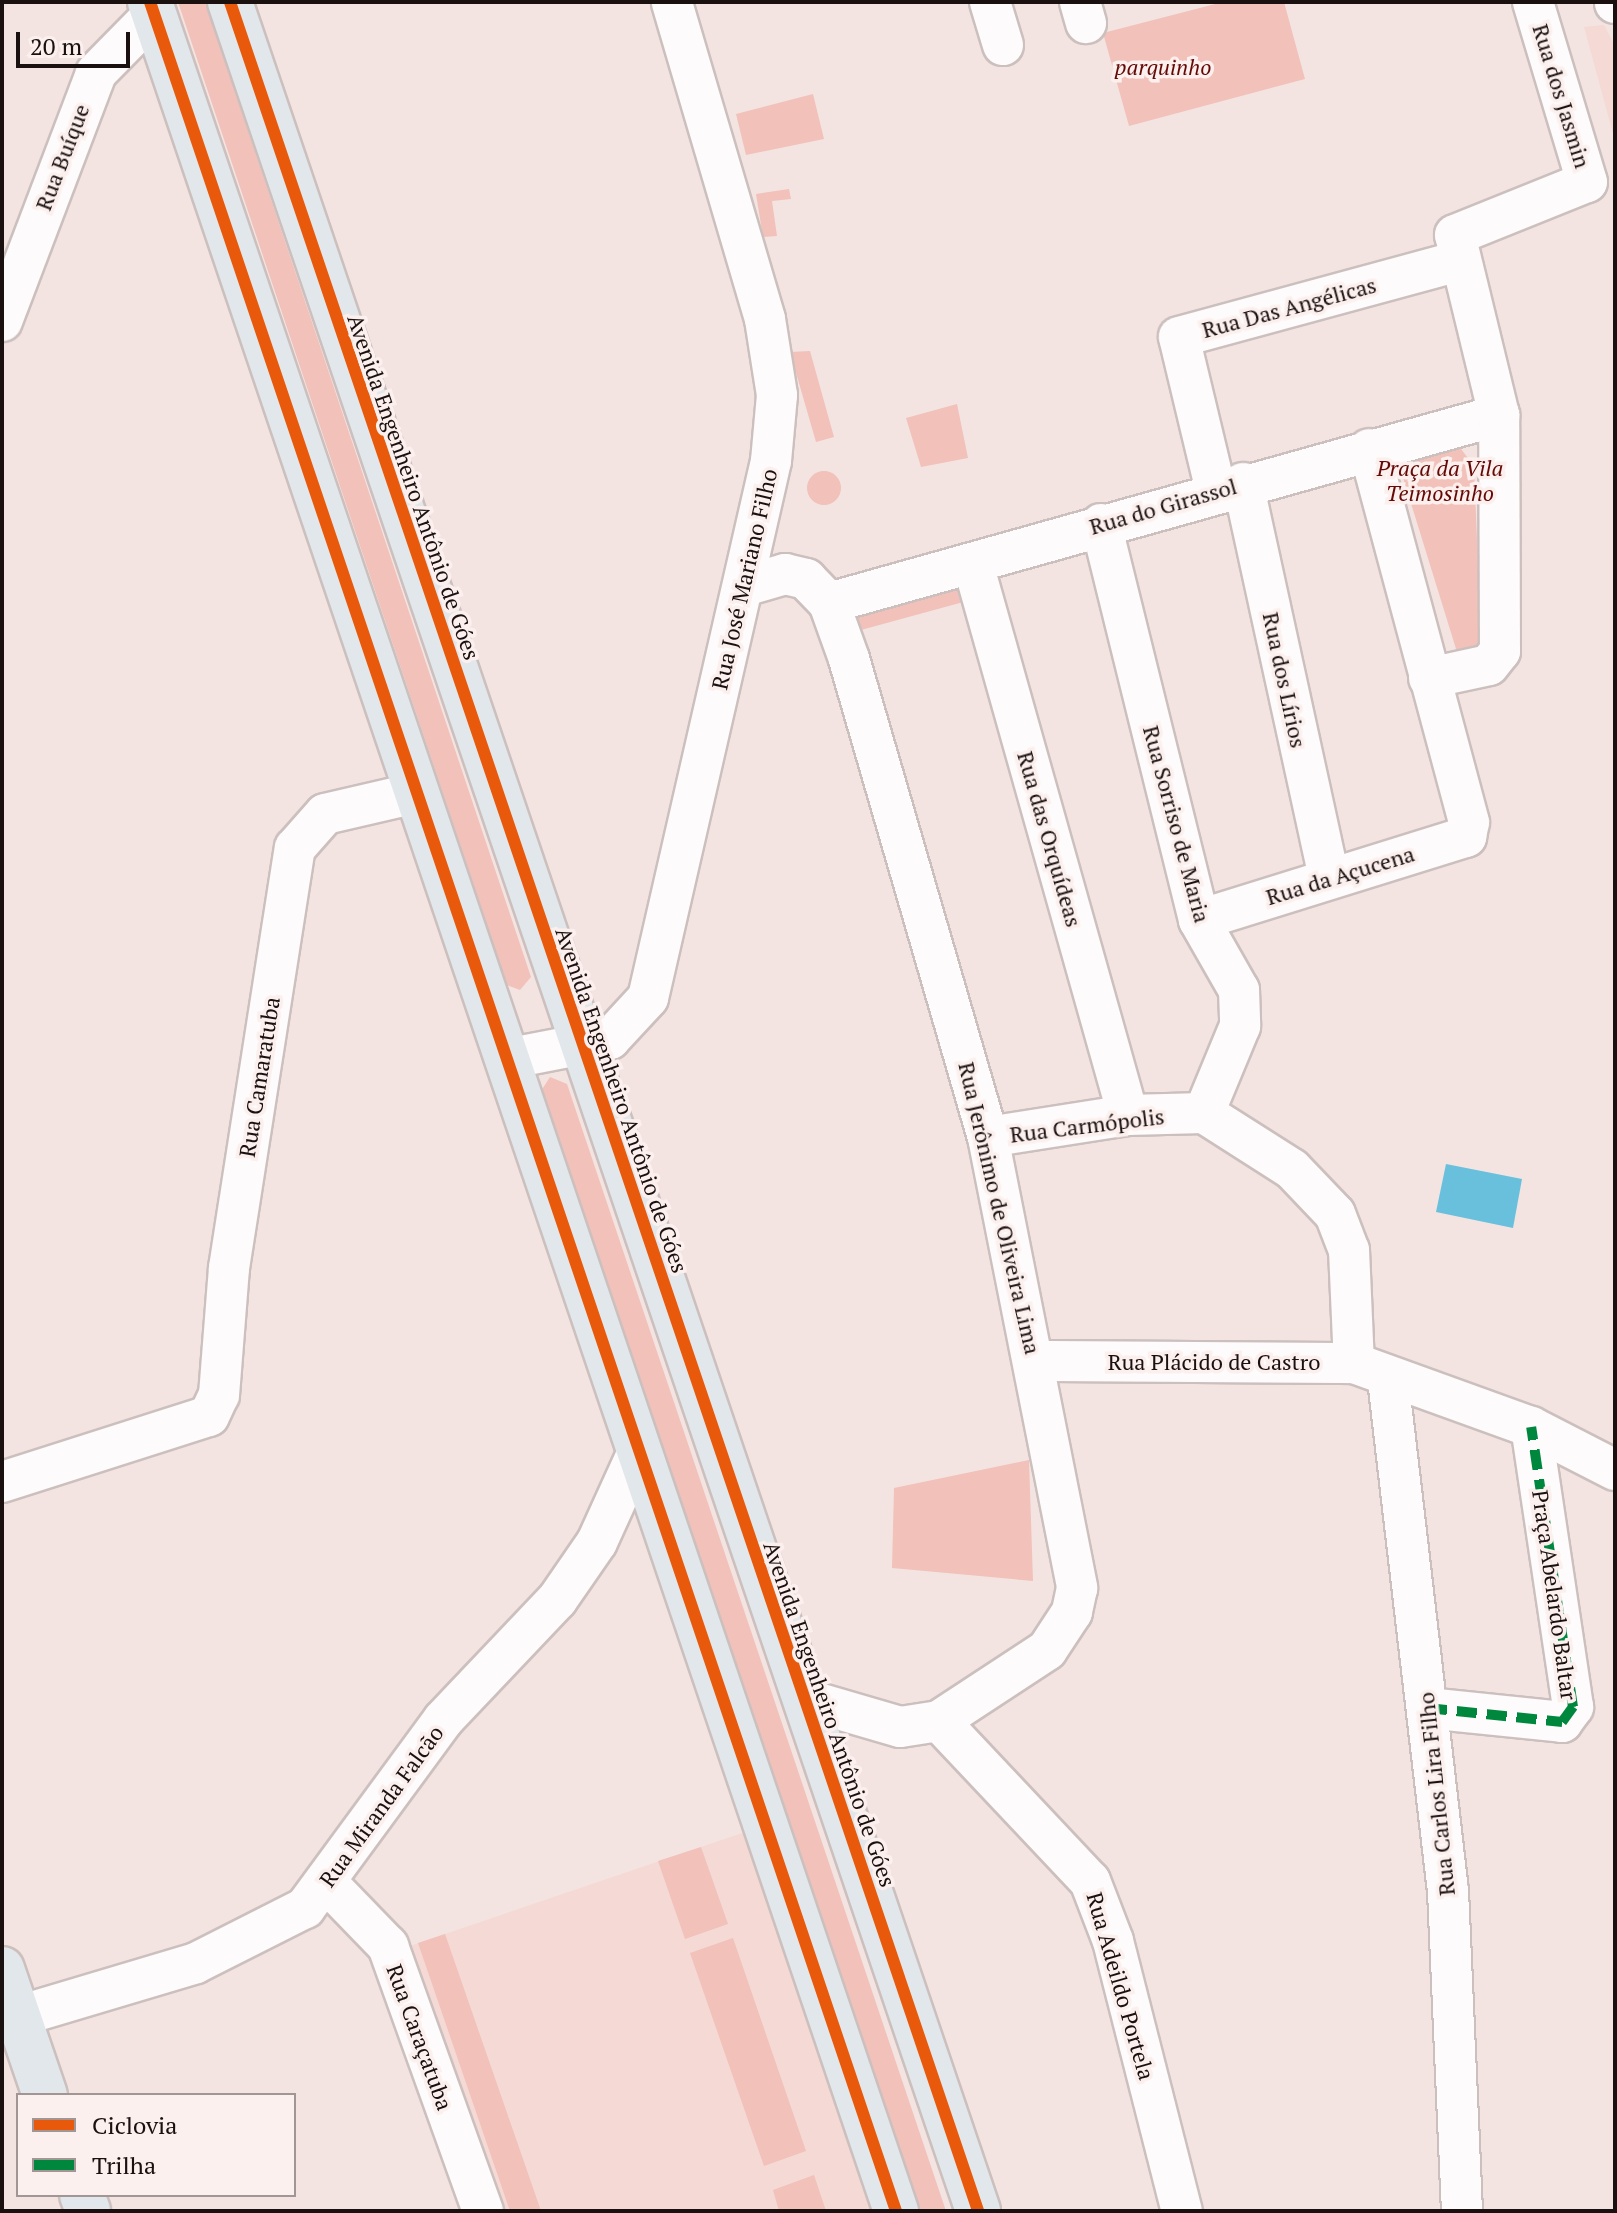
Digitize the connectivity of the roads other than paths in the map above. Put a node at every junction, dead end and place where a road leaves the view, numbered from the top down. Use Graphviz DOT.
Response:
graph roads {
  1 [pos="230,2"];
  2 [pos="672,2"];
  3 [pos="990,2"];
  4 [pos="1533,2"];
  5 [pos="152,8"];
  6 [pos="1003,45"];
  7 [pos="1457,252"];
  8 [pos="13,254"];
  9 [pos="2,321"];
  10 [pos="1499,415"];
  11 [pos="1369,449"];
  12 [pos="1230,487"];
  13 [pos="1101,524"];
  14 [pos="973,564"];
  15 [pos="744,586"];
  16 [pos="829,603"];
  17 [pos="1429,678"];
  18 [pos="415,793"];
  19 [pos="1329,876"];
  20 [pos="1199,920"];
  21 [pos="583,1050"];
  22 [pos="506,1059"];
  23 [pos="1204,1113"];
  24 [pos="1128,1115"];
  25 [pos="988,1137"];
  26 [pos="1035,1361"];
  27 [pos="1371,1371"];
  28 [pos="1531,1427"];
  29 [pos="636,1456"];
  30 [pos="1615,1470"];
  31 [pos="2,1482"];
  32 [pos="804,1699"];
  33 [pos="1427,1708"];
  34 [pos="939,1721"];
  35 [pos="327,1883"];
  36 [pos="2,1969"];
  37 [pos="10,2018"];
  38 [pos="44,2093"];
  39 [pos="483,2211"];
  40 [pos="896,2211"];
  41 [pos="978,2211"];
  42 [pos="1182,2211"];
  43 [pos="1462,2211"];
  1 -- 21 [label="main road, Avenida Engenheiro Antônio de Góes"];
  2 -- 15 [label="street, Rua José Mariano Filho"];
  3 -- 6 [label="street"];
  4 -- 7 [label="street, Rua dos Jasmin"];
  5 -- 8 [label="street, Rua Buíque"];
  5 -- 18 [label="main road"];
  7 -- 10 [label="street"];
  7 -- 12 [label="street, Rua Das Angélicas"];
  8 -- 9 [label="street, Rua Buíque"];
  10 -- 11 [label="street, Rua do Girassol"];
  10 -- 17 [label="street"];
  11 -- 12 [label="street, Rua do Girassol"];
  11 -- 17 [label="street"];
  12 -- 13 [label="street, Rua do Girassol"];
  12 -- 19 [label="street, Rua dos Lírios"];
  13 -- 14 [label="street, Rua do Girassol"];
  13 -- 20 [label="street, Rua Sorriso de Maria"];
  14 -- 16 [label="street, Rua do Girassol"];
  14 -- 24 [label="street, Rua das Orquídeas"];
  15 -- 16 [label="street"];
  15 -- 21 [label="street, Rua José Mariano Filho"];
  16 -- 25 [label="street, Rua Jerônimo de Oliveira Lima"];
  17 -- 19 [label="street, Rua da Açucena"];
  18 -- 22 [label="main road"];
  18 -- 31 [label="street, Rua Camaratuba"];
  19 -- 20 [label="street, Rua da Açucena"];
  20 -- 23 [label="street, Rua Sorriso de Maria"];
  21 -- 22 [label="street, Rua José Mariano Filho"];
  21 -- 32 [label="main road, Avenida Engenheiro Antônio de Góes"];
  22 -- 29 [label="main road"];
  23 -- 24 [label="street, Rua Carmópolis"];
  23 -- 27 [label="street"];
  24 -- 25 [label="street, Rua Carmópolis"];
  25 -- 26 [label="street, Rua Jerônimo de Oliveira Lima"];
  26 -- 27 [label="street, Rua Plácido de Castro"];
  26 -- 34 [label="street, Rua Jerônimo de Oliveira Lima"];
  27 -- 28 [label="street"];
  27 -- 33 [label="street, Rua Carlos Lira Filho"];
  28 -- 30 [label="street"];
  28 -- 33 [label="street, Praça Abelardo Baltar"];
  29 -- 35 [label="street, Rua Miranda Falcão"];
  29 -- 40 [label="main road"];
  32 -- 34 [label="street, Rua Jerônimo de Oliveira Lima"];
  32 -- 41 [label="main road, Avenida Engenheiro Antônio de Góes"];
  33 -- 43 [label="street, Rua Carlos Lira Filho"];
  34 -- 42 [label="street, Rua Adeildo Portela"];
  35 -- 37 [label="street, Rua Miranda Falcão"];
  35 -- 39 [label="street, Rua Caraçatuba"];
  36 -- 37 [label="main road"];
  37 -- 38 [label="main road"];
}
